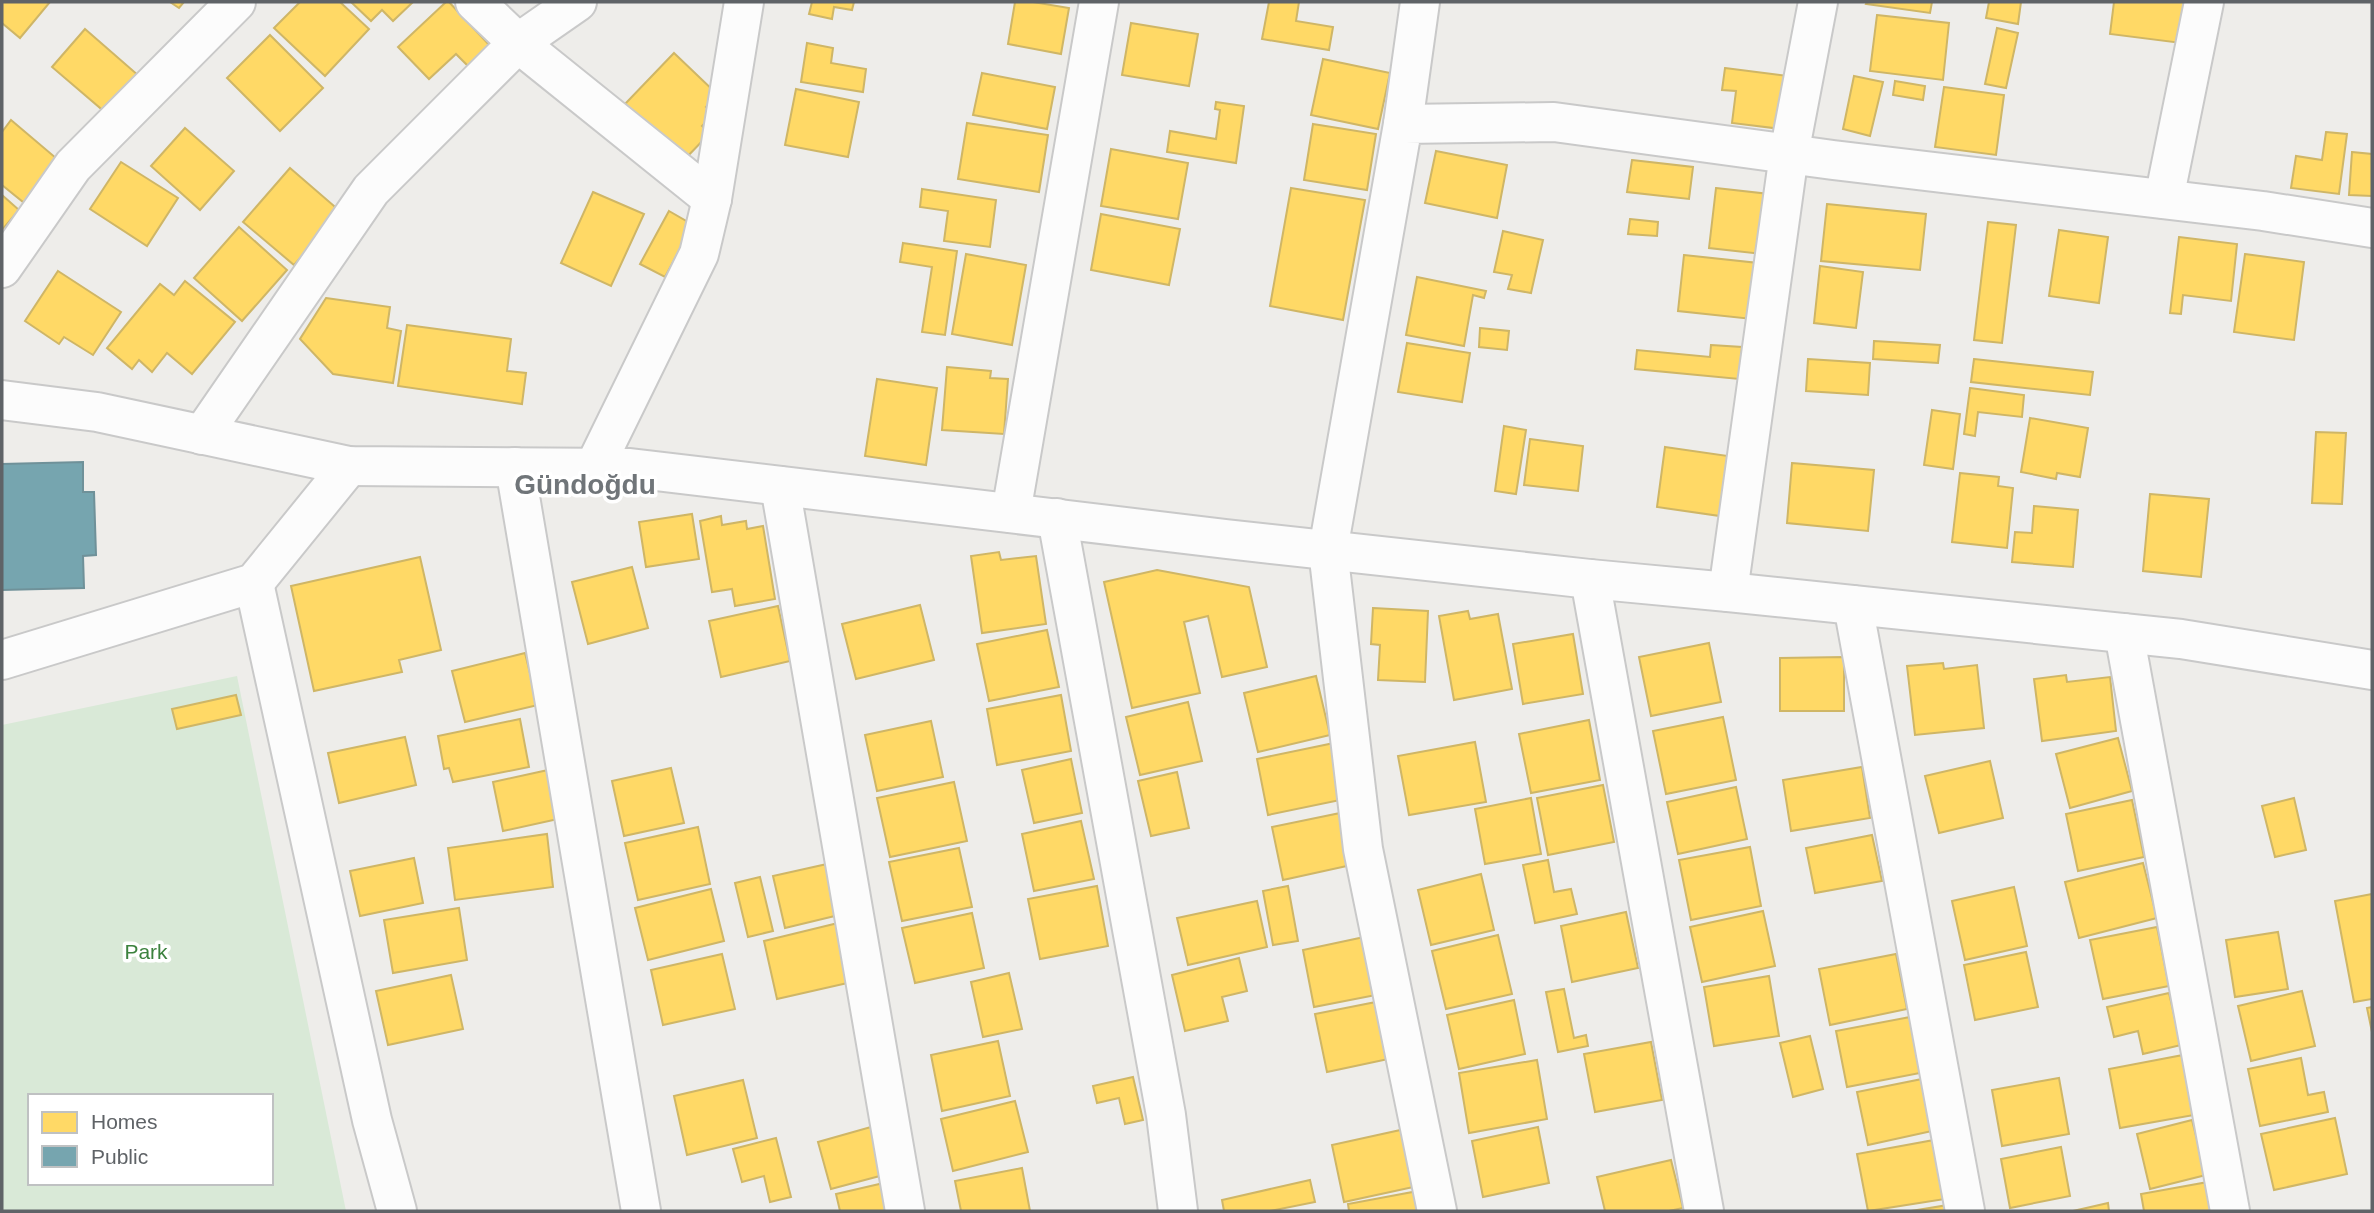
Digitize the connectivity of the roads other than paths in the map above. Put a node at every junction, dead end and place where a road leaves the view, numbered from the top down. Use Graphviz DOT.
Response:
graph roads {
  1 [pos="236,2"];
  2 [pos="475,2"];
  3 [pos="577,2"];
  4 [pos="744,2"];
  5 [pos="1099,2"];
  6 [pos="1420,2"];
  7 [pos="1818,2"];
  8 [pos="2204,2"];
  9 [pos="518,43"];
  10 [pos="1403,124"];
  11 [pos="1789,154"];
  12 [pos="712,199"];
  13 [pos="2164,199"];
  14 [pos="2372,228"];
  15 [pos="2,268"];
  16 [pos="2,400"];
  17 [pos="202,435"];
  18 [pos="349,466"];
  19 [pos="515,467"];
  20 [pos="594,468"];
  21 [pos="780,486"];
  22 [pos="1011,513"];
  23 [pos="1058,518"];
  24 [pos="1328,550"];
  25 [pos="1590,579"];
  26 [pos="254,583"];
  27 [pos="1728,592"];
  28 [pos="1853,605"];
  29 [pos="2124,633"];
  30 [pos="2,660"];
  31 [pos="2372,670"];
  32 [pos="397,1211"];
  33 [pos="641,1211"];
  34 [pos="905,1211"];
  35 [pos="1178,1211"];
  36 [pos="1437,1211"];
  37 [pos="1704,1211"];
  38 [pos="1965,1211"];
  39 [pos="2230,1211"];
  1 -- 15 [label="street"];
  2 -- 9 [label="street"];
  3 -- 9 [label="street"];
  4 -- 12 [label="street"];
  5 -- 22 [label="street"];
  6 -- 10 [label="street"];
  7 -- 11 [label="street"];
  8 -- 13 [label="street"];
  9 -- 12 [label="street"];
  9 -- 17 [label="street"];
  10 -- 11 [label="street"];
  10 -- 24 [label="street"];
  11 -- 13 [label="street"];
  11 -- 27 [label="street"];
  12 -- 20 [label="street"];
  13 -- 14 [label="street"];
  16 -- 17 [label="street"];
  17 -- 18 [label="street"];
  18 -- 19 [label="street"];
  18 -- 26 [label="street"];
  19 -- 20 [label="street"];
  19 -- 33 [label="street"];
  20 -- 21 [label="street"];
  21 -- 22 [label="street"];
  21 -- 34 [label="street"];
  22 -- 23 [label="street"];
  23 -- 24 [label="street"];
  23 -- 35 [label="street"];
  24 -- 25 [label="street"];
  24 -- 36 [label="street"];
  25 -- 27 [label="street"];
  25 -- 37 [label="street"];
  26 -- 30 [label="street"];
  26 -- 32 [label="street"];
  27 -- 28 [label="street"];
  28 -- 29 [label="street"];
  28 -- 38 [label="street"];
  29 -- 31 [label="street"];
  29 -- 39 [label="street"];
}
